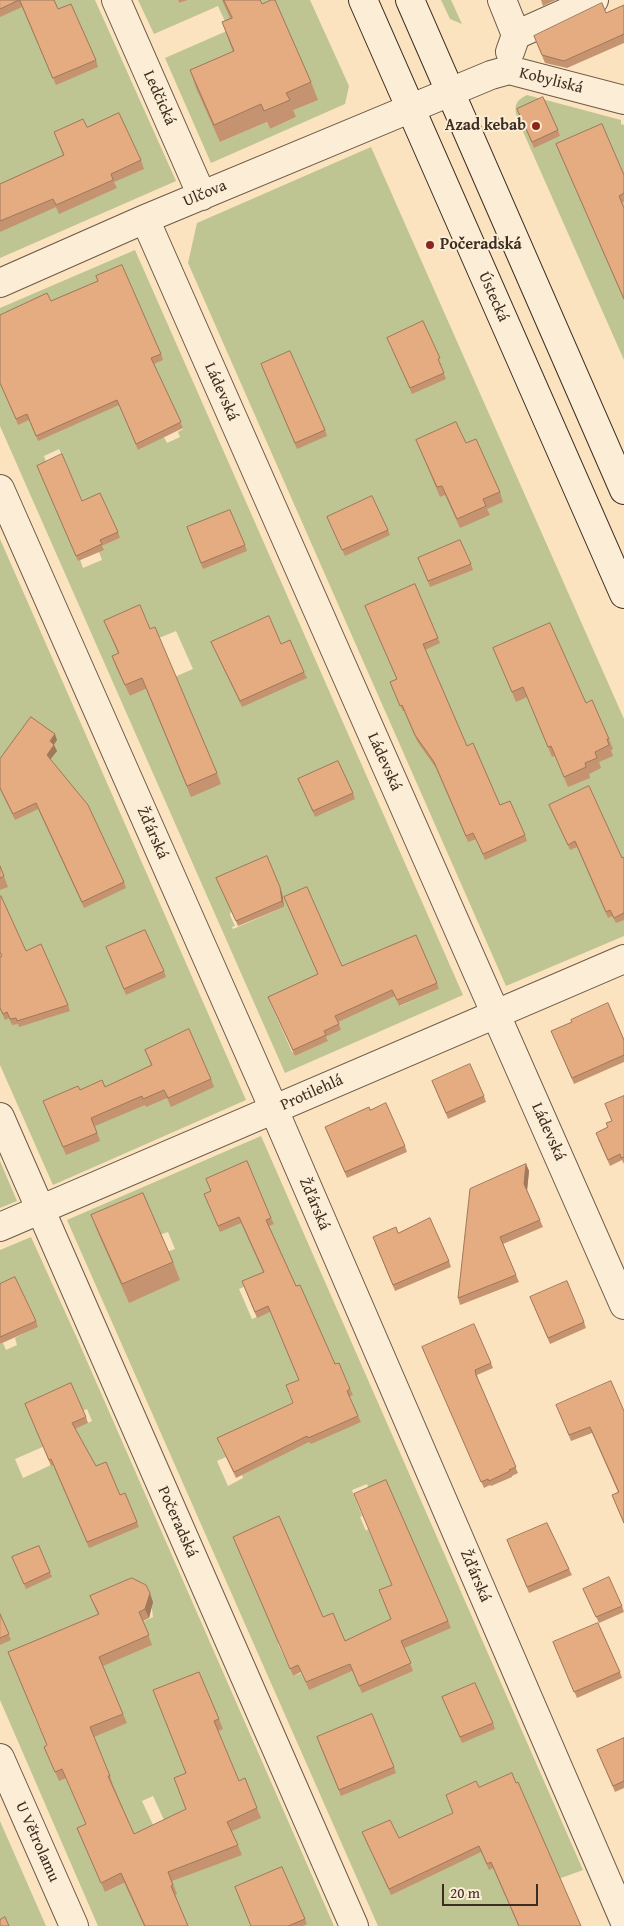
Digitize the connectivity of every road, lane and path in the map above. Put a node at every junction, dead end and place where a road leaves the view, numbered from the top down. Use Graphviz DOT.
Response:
graph roads {
  1 [pos="116,0"];
  2 [pos="363,0"];
  3 [pos="410,0"];
  4 [pos="502,0"];
  5 [pos="594,0"];
  6 [pos="516,35"];
  7 [pos="509,70"];
  8 [pos="451,92"];
  9 [pos="624,100"];
  10 [pos="411,108"];
  11 [pos="202,196"];
  12 [pos="145,219"];
  13 [pos="0,283"];
  14 [pos="0,489"];
  15 [pos="624,490"];
  16 [pos="624,594"];
  17 [pos="624,959"];
  18 [pos="495,1013"];
  19 [pos="274,1110"];
  20 [pos="0,1117"];
  21 [pos="40,1210"];
  22 [pos="0,1227"];
  23 [pos="624,1305"];
  24 [pos="0,1758"];
  25 [pos="624,1920"];
  26 [pos="74,1926"];
  27 [pos="354,1926"];
  1 -- 11 [label="street, Ledčická"];
  2 -- 10 [label="street, Ústecká"];
  3 -- 8 [label="street"];
  4 -- 6 [label="street"];
  5 -- 6 [label="street"];
  6 -- 7 [label="street"];
  7 -- 8 [label="street, Kobyliská"];
  7 -- 9 [label="street, Kobyliská"];
  8 -- 10 [label="street, Kobyliská"];
  8 -- 15 [label="street"];
  10 -- 11 [label="street, Ulčova"];
  10 -- 16 [label="street, Ústecká"];
  11 -- 12 [label="street, Ulčova"];
  12 -- 13 [label="street, Ulčova"];
  12 -- 18 [label="street, Ládevská"];
  14 -- 19 [label="street, Žďárská"];
  17 -- 18 [label="street, Protilehlá"];
  18 -- 19 [label="street, Protilehlá"];
  18 -- 23 [label="street, Ládevská"];
  19 -- 21 [label="street, Protilehlá"];
  19 -- 25 [label="street, Žďárská"];
  20 -- 21 [label="street, Počeradská"];
  21 -- 22 [label="street, Protilehlá"];
  21 -- 27 [label="street, Počeradská"];
  24 -- 26 [label="street, U Větrolamu"];
}
